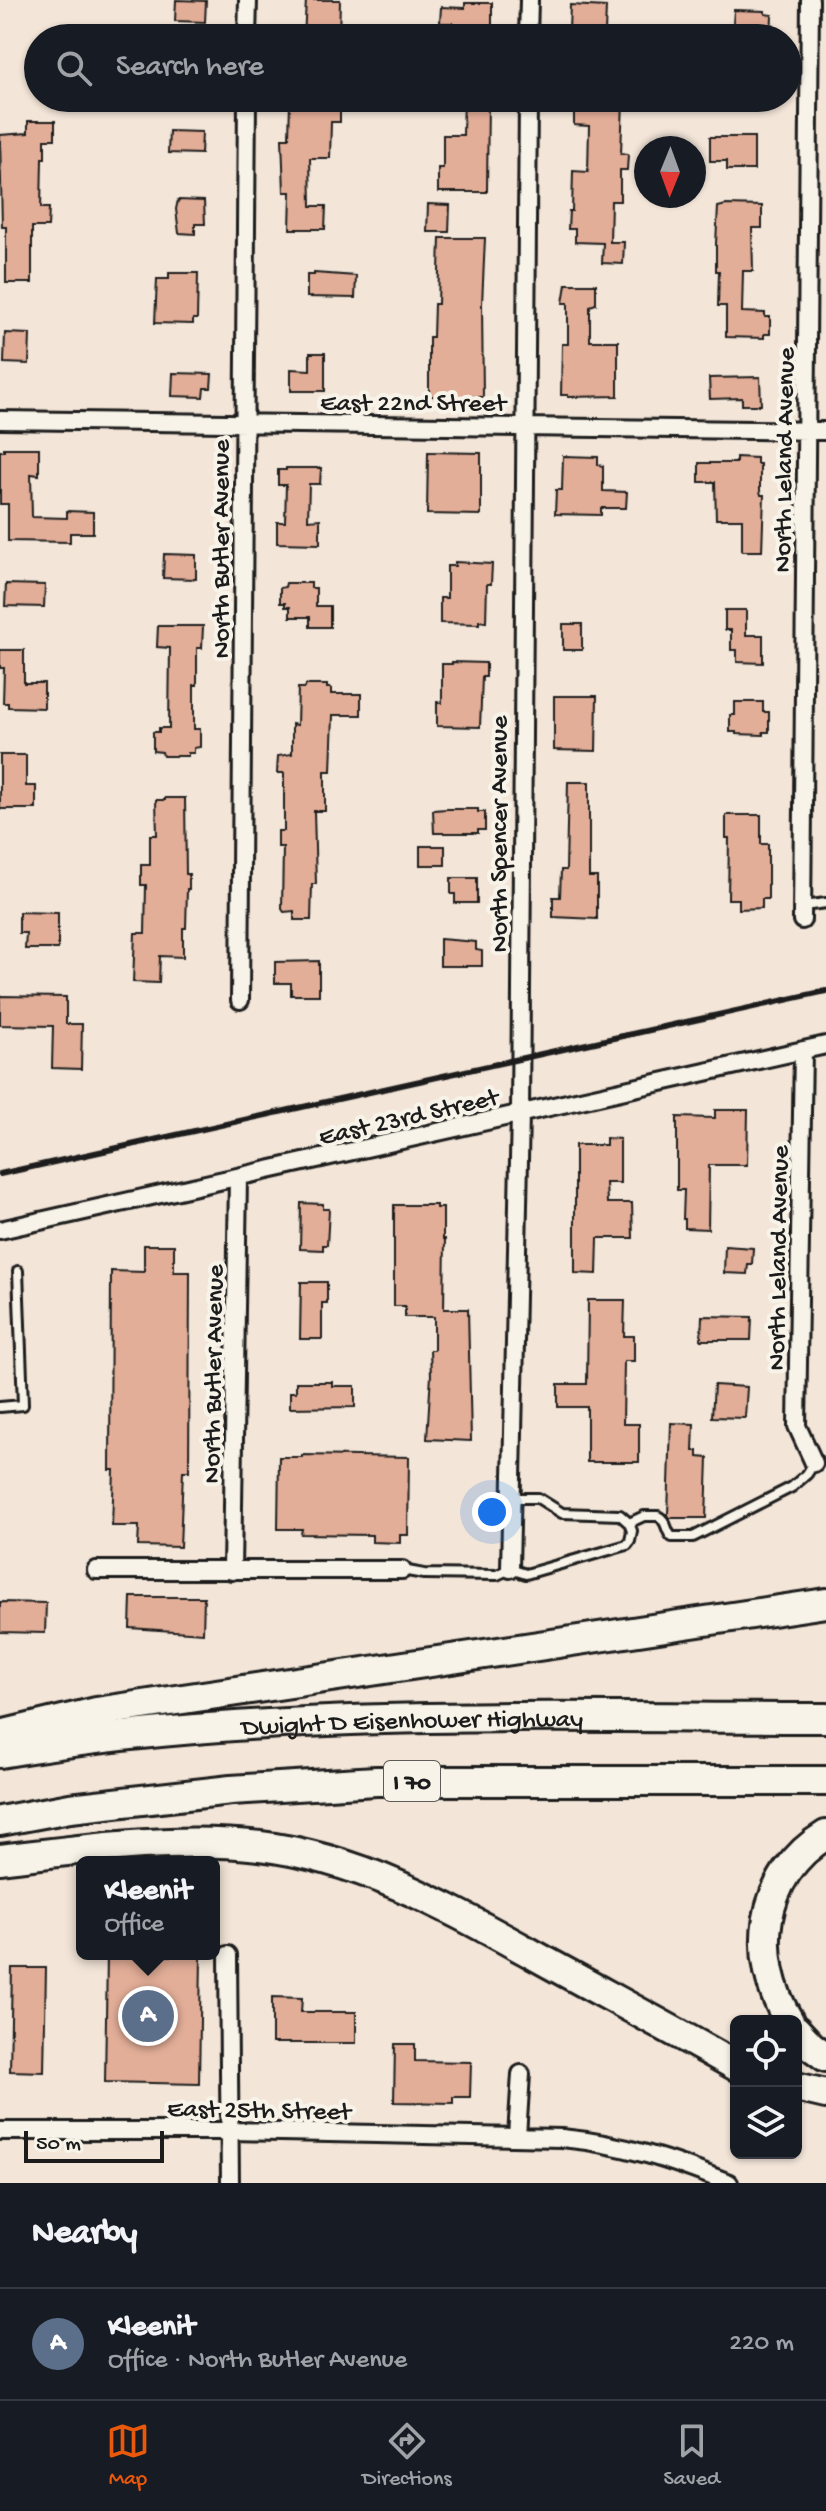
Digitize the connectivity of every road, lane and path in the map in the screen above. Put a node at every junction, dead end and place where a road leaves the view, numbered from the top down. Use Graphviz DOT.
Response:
graph roads {
  1 [pos="248,0"];
  2 [pos="529,0"];
  3 [pos="810,0"];
  4 [pos="247,24"];
  5 [pos="528,24"];
  6 [pos="247,112"];
  7 [pos="528,112"];
  8 [pos="0,420"];
  9 [pos="244,423"];
  10 [pos="524,425"];
  11 [pos="806,431"];
  12 [pos="826,431"];
  13 [pos="826,903"];
  14 [pos="802,913"];
  15 [pos="240,1000"];
  16 [pos="826,1045"];
  17 [pos="803,1050"];
  18 [pos="520,1114"];
  19 [pos="238,1177"];
  20 [pos="0,1230"];
  21 [pos="18,1271"];
  22 [pos="0,1407"];
  23 [pos="814,1463"];
  24 [pos="512,1498"];
  25 [pos="629,1523"];
  26 [pos="510,1569"];
  27 [pos="96,1570"];
  28 [pos="402,1570"];
  29 [pos="232,1571"];
  30 [pos="826,1603"];
  31 [pos="826,1718"];
  32 [pos="0,1735"];
  33 [pos="0,1753"];
  34 [pos="826,1781"];
  35 [pos="0,1821"];
  36 [pos="826,1835"];
  37 [pos="0,1859"];
  38 [pos="228,1955"];
  39 [pos="786,2015"];
  40 [pos="802,2036"];
  41 [pos="826,2057"];
  42 [pos="730,2063"];
  43 [pos="521,2074"];
  44 [pos="802,2088"];
  45 [pos="826,2094"];
  46 [pos="0,2131"];
  47 [pos="230,2131"];
  48 [pos="517,2136"];
  49 [pos="230,2183"];
  50 [pos="729,2183"];
  1 -- 4 [label="street"];
  2 -- 5 [label="street"];
  3 -- 11 [label="street, North Leland Avenue"];
  6 -- 9 [label="street, North Butler Avenue"];
  7 -- 10 [label="street, North Spencer Avenue"];
  8 -- 9 [label="street, East 22nd Street"];
  9 -- 10 [label="street, East 22nd Street"];
  9 -- 15 [label="street, North Butler Avenue"];
  10 -- 11 [label="street, East 22nd Street"];
  10 -- 18 [label="street, North Spencer Avenue"];
  11 -- 12 [label="street, East 22nd Street"];
  11 -- 14 [label="street, North Leland Avenue"];
  13 -- 14 [label="lane"];
  16 -- 17 [label="street, East 23rd Street"];
  17 -- 18 [label="street, East 23rd Street"];
  17 -- 23 [label="street, North Leland Avenue"];
  18 -- 19 [label="street, East 23rd Street"];
  18 -- 24 [label="street, North Spencer Avenue"];
  19 -- 20 [label="street, East 23rd Street"];
  19 -- 29 [label="street, North Butler Avenue"];
  21 -- 22 [label="lane"];
  23 -- 25 [label="lane"];
  24 -- 25 [label="lane"];
  24 -- 26 [label="street, North Spencer Avenue"];
  25 -- 26 [label="lane"];
  26 -- 28 [label="lane"];
  27 -- 29 [label="street"];
  28 -- 29 [label="street"];
  30 -- 32 [label="highway"];
  31 -- 33 [label="highway, Dwight D Eisenhower Highway"];
  34 -- 35 [label="highway, I 70"];
  36 -- 39 [label="highway"];
  37 -- 42 [label="highway"];
  38 -- 47 [label="street"];
  40 -- 41 [label="highway"];
  43 -- 48 [label="street"];
  44 -- 45 [label="highway"];
  46 -- 47 [label="street, East 25th Street"];
  47 -- 48 [label="street, East 25th Street"];
  47 -- 49 [label="street"];
  48 -- 50 [label="street, East 25th Street"];
}
